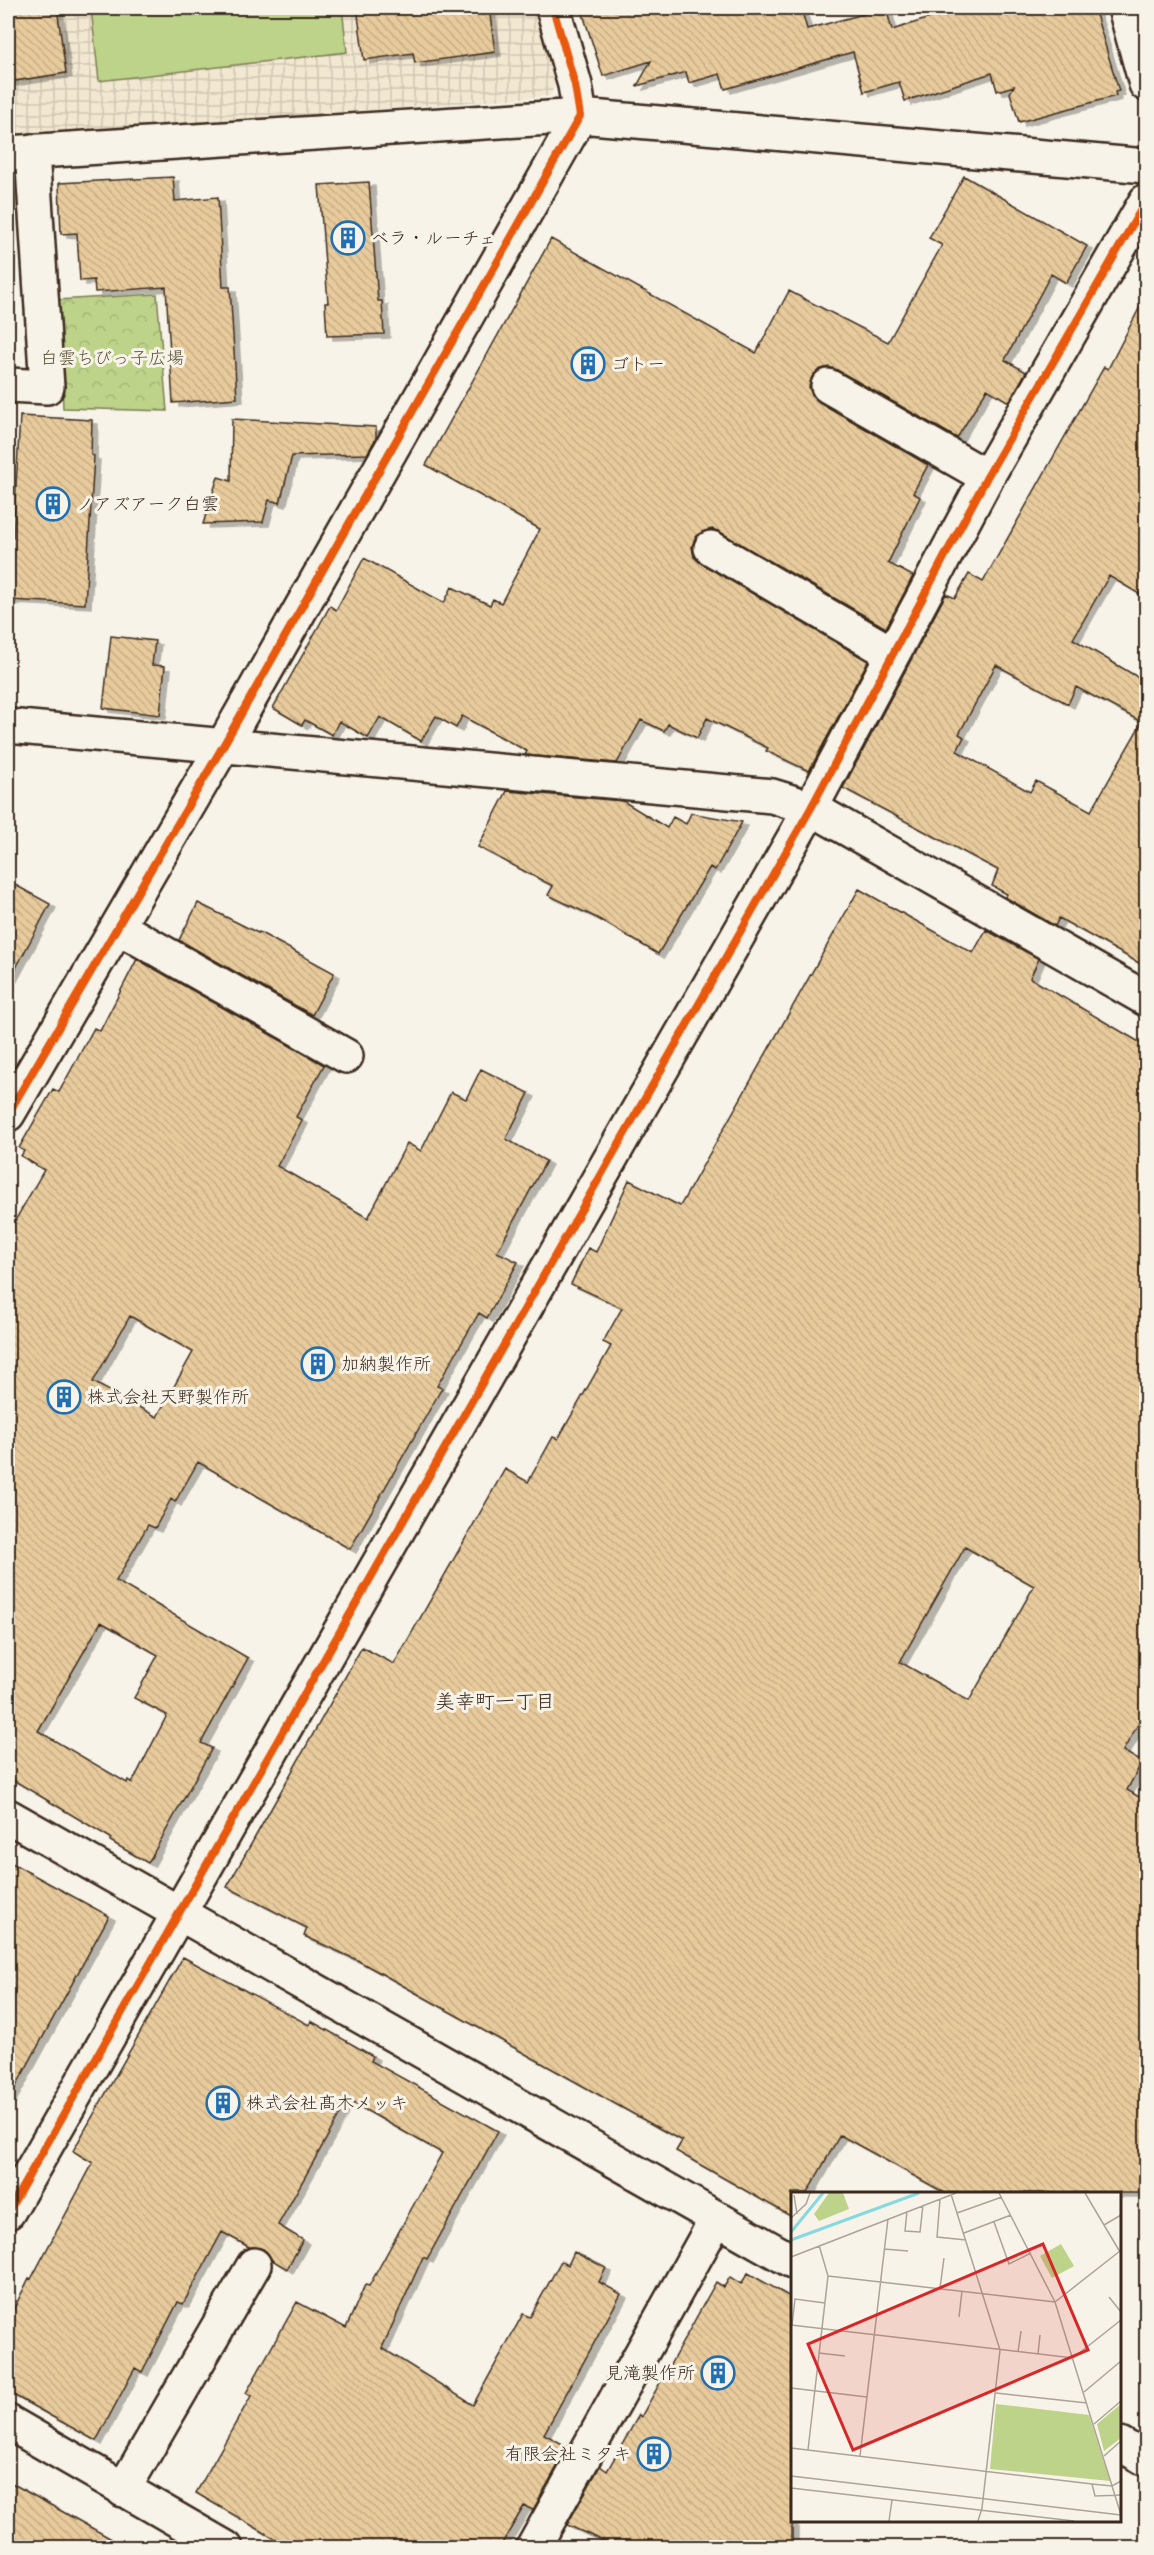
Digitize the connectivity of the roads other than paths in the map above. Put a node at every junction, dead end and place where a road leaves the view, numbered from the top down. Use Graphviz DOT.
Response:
graph roads {
  1 [pos="553,8"];
  2 [pos="1125,8"];
  3 [pos="1146,84"];
  4 [pos="580,116"];
  5 [pos="20,152"];
  6 [pos="1146,166"];
  7 [pos="1146,201"];
  8 [pos="8,385"];
  9 [pos="828,386"];
  10 [pos="987,477"];
  11 [pos="711,548"];
  12 [pos="893,654"];
  13 [pos="8,726"];
  14 [pos="224,746"];
  15 [pos="811,808"];
  16 [pos="118,927"];
  17 [pos="1146,999"];
  18 [pos="346,1056"];
  19 [pos="8,1114"];
  20 [pos="8,1816"];
  21 [pos="179,1913"];
  22 [pos="8,2212"];
  23 [pos="717,2218"];
  24 [pos="791,2260"];
  25 [pos="255,2265"];
  26 [pos="8,2422"];
  27 [pos="1121,2445"];
  28 [pos="1146,2459"];
  29 [pos="123,2490"];
  30 [pos="226,2547"];
  31 [pos="532,2547"];
  1 -- 4 [label="street"];
  2 -- 3 [label="street"];
  4 -- 5 [label="street"];
  4 -- 6 [label="street"];
  4 -- 14 [label="street"];
  5 -- 8 [label="street"];
  7 -- 10 [label="street"];
  9 -- 10 [label="street"];
  10 -- 12 [label="street"];
  11 -- 12 [label="street"];
  12 -- 15 [label="street"];
  13 -- 14 [label="street"];
  14 -- 15 [label="street"];
  14 -- 16 [label="street"];
  15 -- 17 [label="street"];
  15 -- 21 [label="street"];
  16 -- 18 [label="street"];
  16 -- 19 [label="street"];
  20 -- 21 [label="street"];
  21 -- 22 [label="street"];
  21 -- 23 [label="street"];
  23 -- 24 [label="street"];
  23 -- 31 [label="street"];
  25 -- 29 [label="street"];
  26 -- 29 [label="street"];
  27 -- 28 [label="street"];
  29 -- 30 [label="street"];
}
